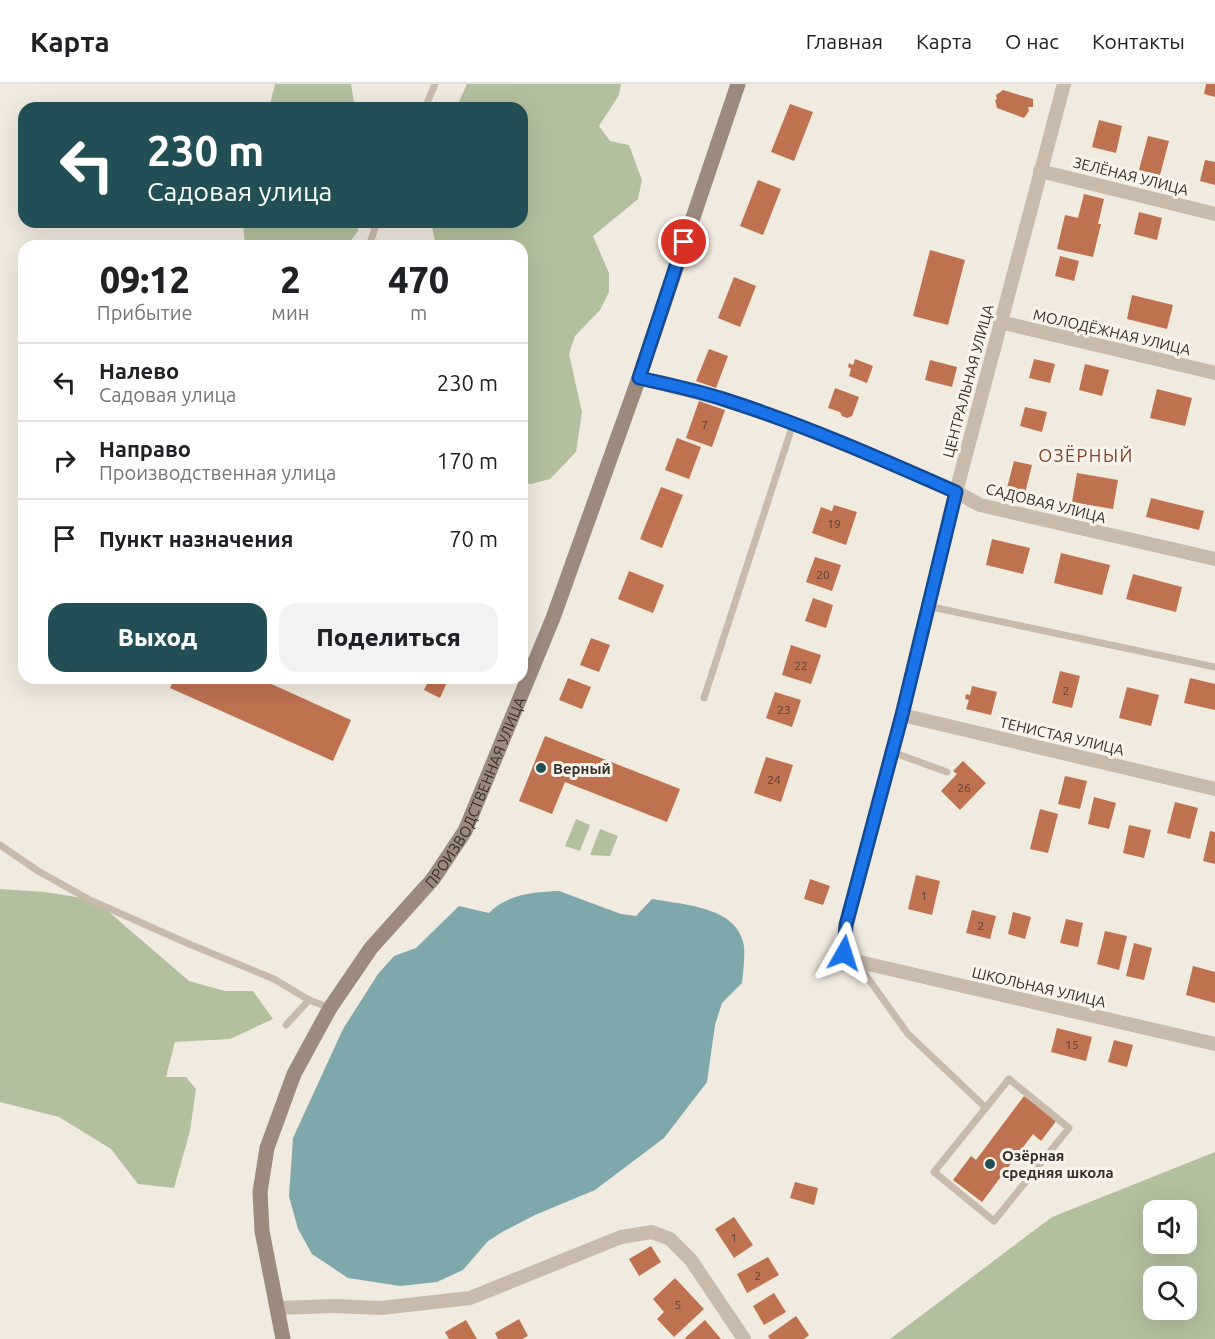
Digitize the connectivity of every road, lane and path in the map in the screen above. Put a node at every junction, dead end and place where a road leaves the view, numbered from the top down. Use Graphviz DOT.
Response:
graph roads {
  1 [pos="435,84"];
  2 [pos="738,84"];
  3 [pos="1064,84"];
  4 [pos="427,102"];
  5 [pos="1040,171"];
  6 [pos="1215,214"];
  7 [pos="1000,322"];
  8 [pos="1215,373"];
  9 [pos="639,378"];
  10 [pos="793,424"];
  11 [pos="956,492"];
  12 [pos="1215,559"];
  13 [pos="927,606"];
  14 [pos="1215,668"];
  15 [pos="528,677"];
  16 [pos="525,684"];
  17 [pos="704,698"];
  18 [pos="902,715"];
  19 [pos="892,752"];
  20 [pos="947,772"];
  21 [pos="1215,789"];
  22 [pos="0,845"];
  23 [pos="855,961"];
  24 [pos="309,1000"];
  25 [pos="330,1008"];
  26 [pos="286,1025"];
  27 [pos="1215,1044"];
  28 [pos="986,1108"];
  29 [pos="277,1308"];
  30 [pos="283,1339"];
  31 [pos="744,1339"];
  1 -- 4 [label="lane"];
  2 -- 9 [label="street, ПРОИЗВОДСТВЕННАЯ УЛИЦА"];
  3 -- 5 [label="street, ЦЕНТРАЛЬНАЯ УЛИЦА"];
  5 -- 6 [label="street, ЗЕЛЁНАЯ УЛИЦА"];
  5 -- 7 [label="street, ЦЕНТРАЛЬНАЯ УЛИЦА"];
  7 -- 8 [label="street, МОЛОДЁЖНАЯ УЛИЦА"];
  7 -- 11 [label="street, ЦЕНТРАЛЬНАЯ УЛИЦА"];
  9 -- 10 [label="street, САДОВАЯ УЛИЦА"];
  9 -- 15 [label="street, ПРОИЗВОДСТВЕННАЯ УЛИЦА"];
  10 -- 11 [label="street, САДОВАЯ УЛИЦА"];
  10 -- 17 [label="lane"];
  11 -- 12 [label="street, САДОВАЯ УЛИЦА"];
  11 -- 13 [label="street, ЦЕНТРАЛЬНАЯ УЛИЦА"];
  13 -- 14 [label="lane"];
  13 -- 18 [label="street, ЦЕНТРАЛЬНАЯ УЛИЦА"];
  16 -- 25 [label="street, ПРОИЗВОДСТВЕННАЯ УЛИЦА"];
  18 -- 19 [label="street, ЦЕНТРАЛЬНАЯ УЛИЦА"];
  18 -- 21 [label="street, ТЕНИСТАЯ УЛИЦА"];
  19 -- 20 [label="lane"];
  19 -- 23 [label="street, ЦЕНТРАЛЬНАЯ УЛИЦА"];
  22 -- 24 [label="lane"];
  23 -- 27 [label="street, ШКОЛЬНАЯ УЛИЦА"];
  23 -- 28 [label="lane"];
  24 -- 25 [label="lane"];
  24 -- 26 [label="lane"];
  25 -- 29 [label="street, ПРОИЗВОДСТВЕННАЯ УЛИЦА"];
  28 -- 28 [label="lane"];
  29 -- 30 [label="street, ПРОИЗВОДСТВЕННАЯ УЛИЦА"];
  29 -- 31 [label="street"];
}
